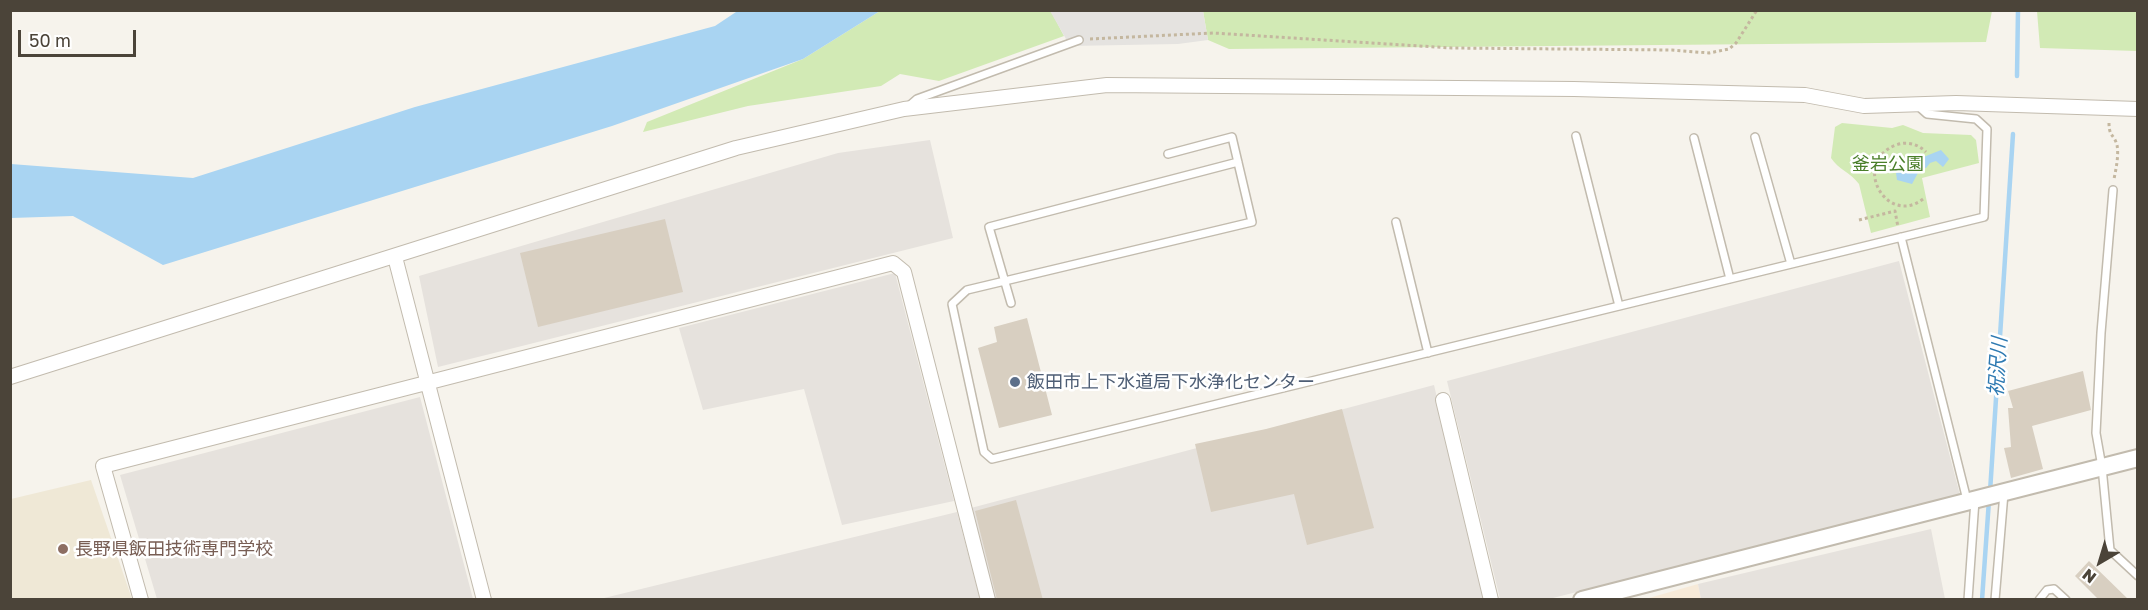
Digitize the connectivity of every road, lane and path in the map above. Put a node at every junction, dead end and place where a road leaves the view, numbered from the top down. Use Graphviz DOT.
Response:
graph roads {
  1 [pos="1757,10"];
  2 [pos="1079,40"];
  3 [pos="1914,103"];
  4 [pos="904,109"];
  5 [pos="2138,109"];
  6 [pos="2109,134"];
  7 [pos="1576,136"];
  8 [pos="1755,137"];
  9 [pos="1694,138"];
  10 [pos="1926,152"];
  11 [pos="1168,154"];
  12 [pos="1238,162"];
  13 [pos="2113,190"];
  14 [pos="1923,199"];
  15 [pos="1893,204"];
  16 [pos="1895,211"];
  17 [pos="1859,220"];
  18 [pos="1396,222"];
  19 [pos="1901,237"];
  20 [pos="395,257"];
  21 [pos="1791,264"];
  22 [pos="1730,279"];
  23 [pos="1005,281"];
  24 [pos="1011,303"];
  25 [pos="1619,306"];
  26 [pos="1428,353"];
  27 [pos="10,377"];
  28 [pos="429,382"];
  29 [pos="1443,400"];
  30 [pos="2138,458"];
  31 [pos="2102,466"];
  32 [pos="2002,491"];
  33 [pos="1974,498"];
  34 [pos="2138,576"];
  35 [pos="141,600"];
  36 [pos="484,600"];
  37 [pos="988,600"];
  38 [pos="1491,600"];
  39 [pos="1582,600"];
  40 [pos="1968,600"];
  41 [pos="1995,600"];
  42 [pos="2038,600"];
  43 [pos="2066,600"];
  1 -- 2 [label="path"];
  2 -- 4 [label="lane"];
  3 -- 4 [label="street"];
  3 -- 5 [label="street"];
  3 -- 19 [label="lane"];
  4 -- 20 [label="street"];
  6 -- 13 [label="path"];
  7 -- 25 [label="lane"];
  8 -- 21 [label="lane"];
  9 -- 22 [label="lane"];
  10 -- 15 [label="path"];
  11 -- 12 [label="lane"];
  12 -- 23 [label="lane"];
  12 -- 23 [label="lane"];
  13 -- 31 [label="lane"];
  14 -- 15 [label="path"];
  15 -- 16 [label="path"];
  16 -- 17 [label="path"];
  16 -- 19 [label="path"];
  18 -- 26 [label="lane"];
  19 -- 21 [label="lane"];
  19 -- 33 [label="lane"];
  20 -- 27 [label="street"];
  20 -- 28 [label="street"];
  21 -- 22 [label="lane"];
  22 -- 25 [label="lane"];
  23 -- 24 [label="lane"];
  23 -- 26 [label="lane"];
  25 -- 26 [label="lane"];
  28 -- 35 [label="street"];
  28 -- 36 [label="street"];
  28 -- 37 [label="street"];
  29 -- 38 [label="street"];
  30 -- 31 [label="street"];
  31 -- 32 [label="street"];
  31 -- 34 [label="lane"];
  32 -- 33 [label="street"];
  32 -- 41 [label="lane"];
  33 -- 39 [label="street"];
  33 -- 40 [label="lane"];
  42 -- 43 [label="lane"];
}
